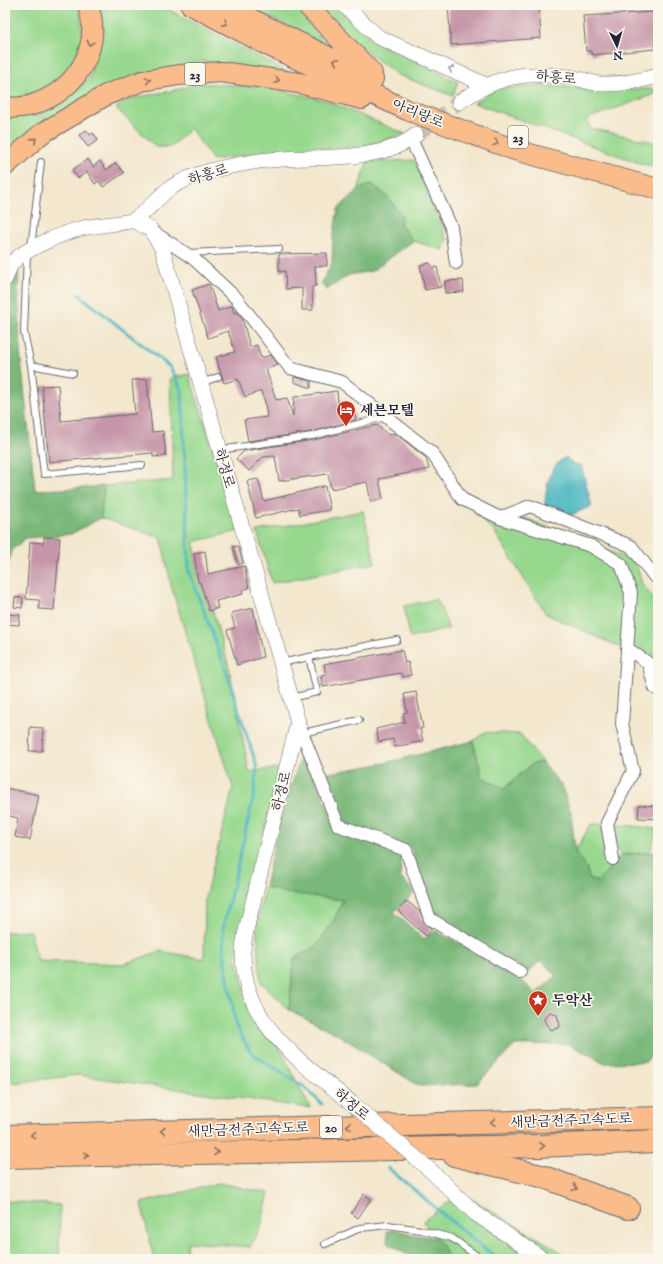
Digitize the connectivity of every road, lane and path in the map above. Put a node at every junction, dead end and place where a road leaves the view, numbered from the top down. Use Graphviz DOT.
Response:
graph roads {
  1 [pos="88,5"];
  2 [pos="191,5"];
  3 [pos="223,5"];
  4 [pos="307,5"];
  5 [pos="344,5"];
  6 [pos="658,76"];
  7 [pos="383,85"];
  8 [pos="486,85"];
  9 [pos="459,102"];
  10 [pos="5,108"];
  11 [pos="407,110"];
  12 [pos="414,137"];
  13 [pos="41,162"];
  14 [pos="5,166"];
  15 [pos="658,176"];
  16 [pos="658,189"];
  17 [pos="133,220"];
  18 [pos="150,229"];
  19 [pos="279,248"];
  20 [pos="29,250"];
  21 [pos="185,253"];
  22 [pos="456,263"];
  23 [pos="5,279"];
  24 [pos="31,365"];
  25 [pos="73,373"];
  26 [pos="218,377"];
  27 [pos="201,383"];
  28 [pos="386,417"];
  29 [pos="220,450"];
  30 [pos="142,465"];
  31 [pos="500,518"];
  32 [pos="658,578"];
  33 [pos="397,640"];
  34 [pos="628,649"];
  35 [pos="308,657"];
  36 [pos="281,663"];
  37 [pos="658,690"];
  38 [pos="291,698"];
  39 [pos="359,720"];
  40 [pos="300,727"];
  41 [pos="612,859"];
  42 [pos="520,972"];
  43 [pos="658,1118"];
  44 [pos="5,1136"];
  45 [pos="658,1140"];
  46 [pos="416,1147"];
  47 [pos="5,1157"];
  48 [pos="628,1208"];
  49 [pos="326,1244"];
  50 [pos="481,1259"];
  51 [pos="542,1259"];
  1 -- 10 [label="highway, one-way"];
  2 -- 11 [label="highway, 아리랑로, one-way"];
  7 -- 3 [label="highway, 아리랑로, one-way"];
  4 -- 7 [label="highway, 23"];
  8 -- 5 [label="street, one-way"];
  6 -- 8 [label="street, 하흥로"];
  7 -- 15 [label="highway, 아리랑로 / 23"];
  8 -- 9 [label="street, 하흥로"];
  14 -- 11 [label="highway, 23, one-way"];
  11 -- 16 [label="highway, 아리랑로 / 23, one-way"];
  12 -- 17 [label="street, 하흥로"];
  12 -- 22 [label="street"];
  13 -- 20 [label="lane"];
  17 -- 18 [label="street, 하정로"];
  17 -- 20 [label="street"];
  18 -- 21 [label="street"];
  18 -- 27 [label="street, 하정로"];
  19 -- 21 [label="lane"];
  20 -- 23 [label="street"];
  20 -- 24 [label="lane"];
  21 -- 28 [label="street"];
  24 -- 25 [label="lane"];
  24 -- 30 [label="lane"];
  26 -- 27 [label="lane"];
  27 -- 29 [label="street, 하정로"];
  28 -- 29 [label="lane"];
  28 -- 31 [label="street"];
  29 -- 36 [label="street, 하정로"];
  31 -- 32 [label="street"];
  31 -- 34 [label="street"];
  33 -- 35 [label="lane"];
  34 -- 37 [label="street"];
  34 -- 41 [label="street"];
  35 -- 36 [label="lane"];
  35 -- 38 [label="lane"];
  36 -- 38 [label="street, 하정로"];
  38 -- 40 [label="street, 하정로"];
  39 -- 40 [label="lane"];
  40 -- 42 [label="street"];
  40 -- 51 [label="street, 하정로, bridge"];
  43 -- 44 [label="highway, 새만금전주고속도로 / 20, one-way"];
  46 -- 45 [label="highway, 새만금전주고속도로 / 20, one-way"];
  47 -- 46 [label="highway, 새만금전주고속도로 / 20, one-way"];
  46 -- 48 [label="highway, one-way"];
  49 -- 50 [label="lane"];
}
